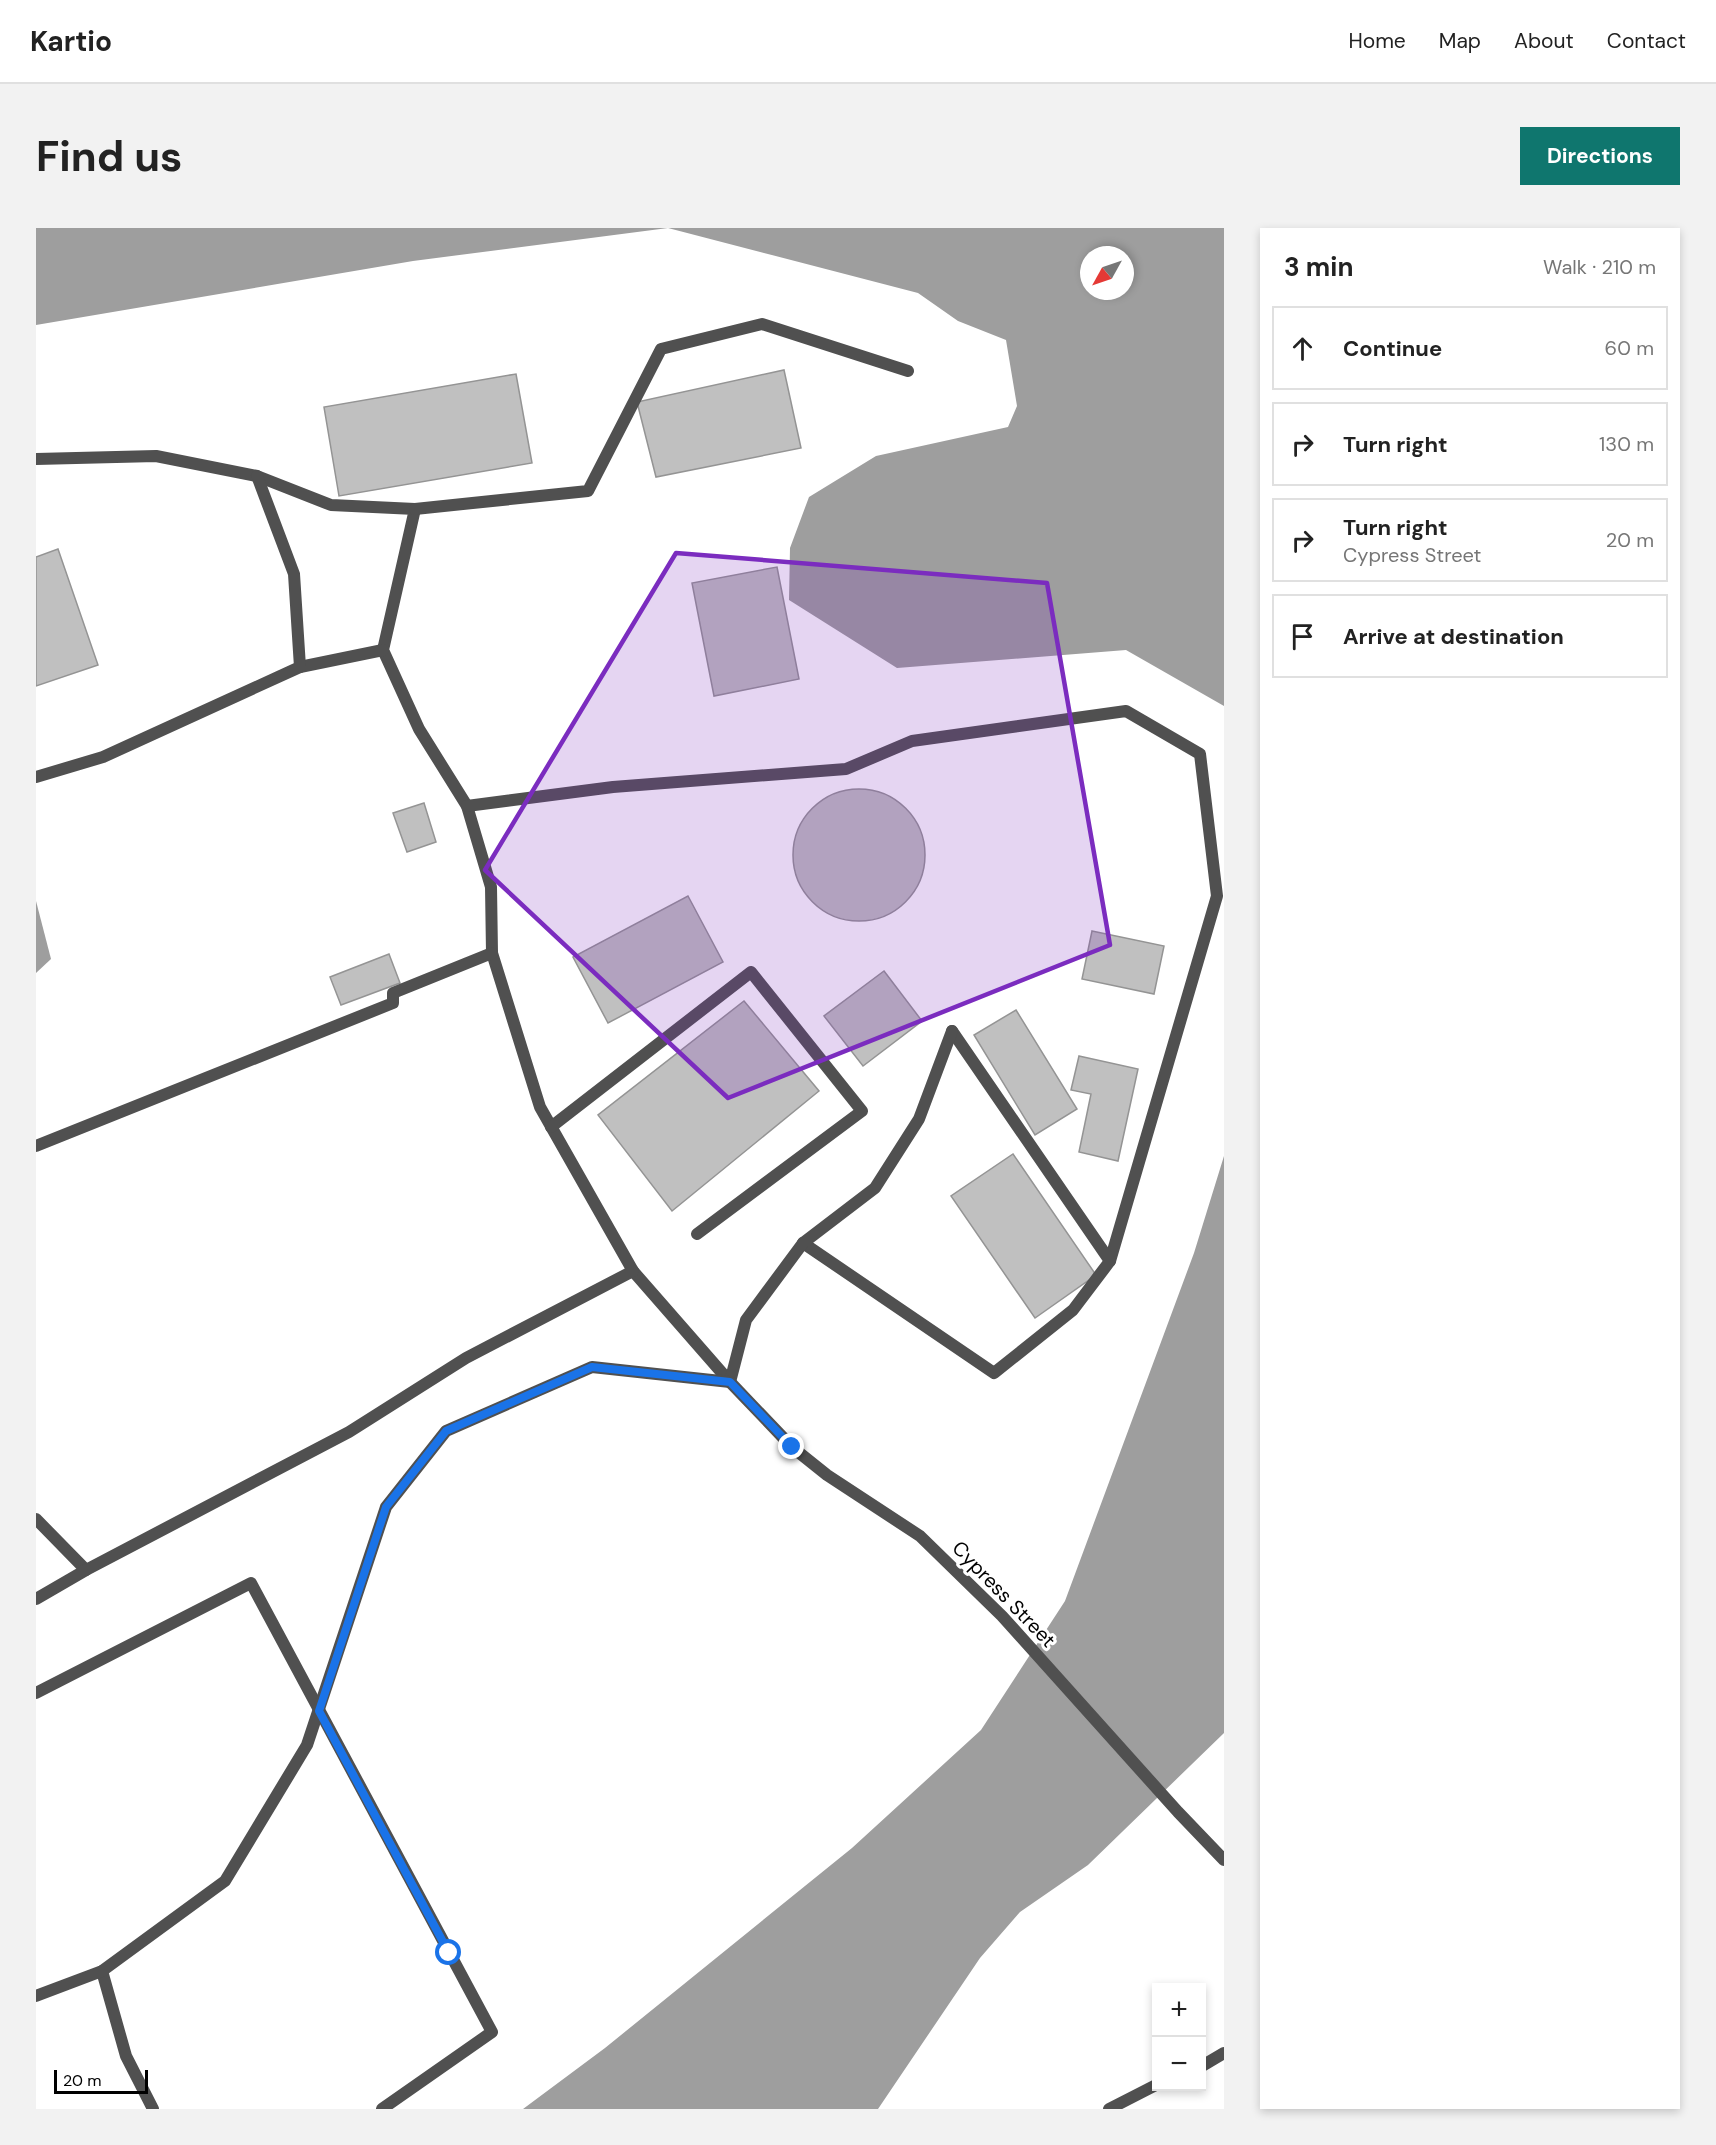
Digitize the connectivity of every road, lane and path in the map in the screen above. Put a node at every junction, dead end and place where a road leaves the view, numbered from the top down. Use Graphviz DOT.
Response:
graph roads {
  1 [pos="908,371"];
  2 [pos="36,459"];
  3 [pos="257,476"];
  4 [pos="415,509"];
  5 [pos="383,650"];
  6 [pos="300,667"];
  7 [pos="36,777"];
  8 [pos="467,806"];
  9 [pos="492,953"];
  10 [pos="551,1127"];
  11 [pos="36,1146"];
  12 [pos="697,1234"];
  13 [pos="803,1243"];
  14 [pos="1110,1260"];
  15 [pos="633,1271"];
  16 [pos="730,1382"];
  17 [pos="36,1519"];
  18 [pos="86,1569"];
  19 [pos="36,1599"];
  20 [pos="36,1693"];
  21 [pos="319,1711"];
  22 [pos="1224,1860"];
  23 [pos="102,1971"];
  24 [pos="36,1996"];
  25 [pos="1224,2053"];
  26 [pos="1206,2064"];
  27 [pos="1152,2087"];
  28 [pos="153,2109"];
  29 [pos="381,2109"];
  30 [pos="1109,2109"];
  1 -- 4 [label="street"];
  2 -- 3 [label="street"];
  3 -- 4 [label="street"];
  3 -- 6 [label="street"];
  4 -- 5 [label="street"];
  5 -- 6 [label="street"];
  5 -- 8 [label="street, Cypress Street"];
  6 -- 7 [label="street"];
  8 -- 9 [label="street, Cypress Street"];
  8 -- 14 [label="street"];
  9 -- 10 [label="street, Cypress Street"];
  9 -- 11 [label="street"];
  10 -- 12 [label="street"];
  10 -- 15 [label="street, Cypress Street"];
  13 -- 14 [label="street"];
  13 -- 14 [label="street"];
  13 -- 16 [label="street"];
  15 -- 16 [label="street, Cypress Street"];
  15 -- 18 [label="street"];
  16 -- 21 [label="street"];
  16 -- 22 [label="street, Cypress Street"];
  17 -- 18 [label="street"];
  18 -- 19 [label="street"];
  20 -- 21 [label="street"];
  21 -- 23 [label="street"];
  21 -- 29 [label="street"];
  23 -- 24 [label="street"];
  23 -- 28 [label="street"];
  25 -- 26 [label="street"];
  27 -- 30 [label="street"];
}
